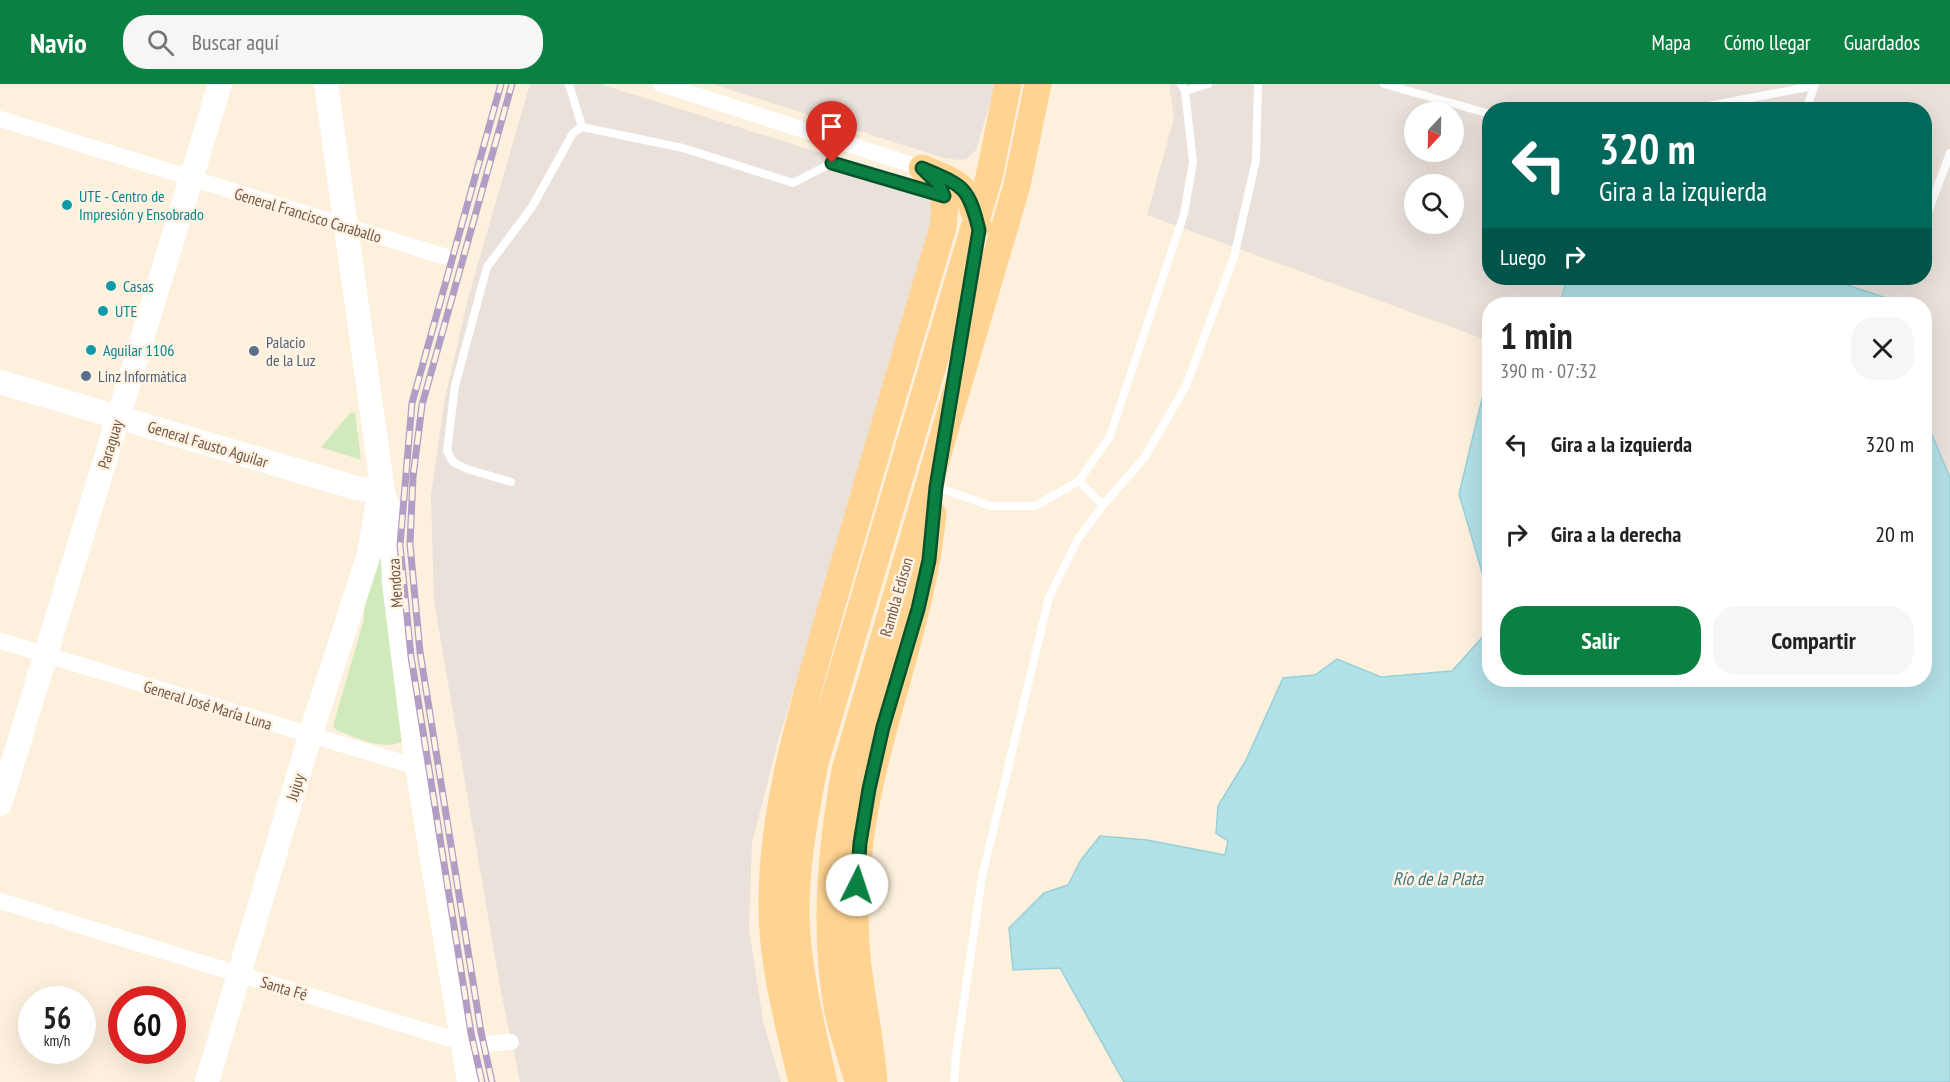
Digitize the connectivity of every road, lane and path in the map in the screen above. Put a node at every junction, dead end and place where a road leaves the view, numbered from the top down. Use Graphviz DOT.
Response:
graph roads {
  1 [pos="220,84"];
  2 [pos="326,84"];
  3 [pos="569,84"];
  4 [pos="661,84"];
  5 [pos="1008,84"];
  6 [pos="1038,84"];
  7 [pos="1208,84"];
  8 [pos="1258,84"];
  9 [pos="1384,84"];
  10 [pos="1815,85"];
  11 [pos="1183,87"];
  12 [pos="1728,102"];
  13 [pos="1809,102"];
  14 [pos="1482,112"];
  15 [pos="0,119"];
  16 [pos="582,127"];
  17 [pos="1950,153"];
  18 [pos="922,168"];
  19 [pos="191,179"];
  20 [pos="944,196"];
  21 [pos="1932,201"];
  22 [pos="344,226"];
  23 [pos="443,256"];
  24 [pos="0,382"];
  25 [pos="118,418"];
  26 [pos="1079,481"];
  27 [pos="512,482"];
  28 [pos="936,487"];
  29 [pos="383,492"];
  30 [pos="1103,505"];
  31 [pos="0,641"];
  32 [pos="46,655"];
  33 [pos="310,736"];
  34 [pos="417,767"];
  35 [pos="0,804"];
  36 [pos="0,901"];
  37 [pos="239,975"];
  38 [pos="461,1042"];
  39 [pos="512,1042"];
  40 [pos="207,1082"];
  41 [pos="469,1082"];
  42 [pos="802,1082"];
  43 [pos="824,1082"];
  44 [pos="858,1082"];
  45 [pos="874,1082"];
  46 [pos="954,1082"];
  1 -- 19 [label="street, Paraguay"];
  2 -- 22 [label="street, Mendoza"];
  3 -- 16 [label="lane"];
  4 -- 18 [label="street"];
  5 -- 43 [label="main road, Rambla Edison"];
  6 -- 44 [label="main road, Rambla Edison"];
  7 -- 11 [label="lane"];
  8 -- 30 [label="lane"];
  9 -- 14 [label="lane"];
  10 -- 12 [label="lane"];
  10 -- 13 [label="lane"];
  11 -- 26 [label="lane"];
  15 -- 19 [label="street, General Francisco Caraballo"];
  16 -- 20 [label="lane"];
  16 -- 27 [label="lane"];
  17 -- 21 [label="lane"];
  18 -- 20 [label="main road"];
  18 -- 28 [label="main road"];
  19 -- 22 [label="street, General Francisco Caraballo"];
  19 -- 25 [label="street, Paraguay"];
  20 -- 42 [label="main road"];
  22 -- 23 [label="street, General Francisco Caraballo"];
  22 -- 29 [label="street, Mendoza"];
  24 -- 25 [label="street, General Fausto Aguilar"];
  25 -- 29 [label="street, General Fausto Aguilar"];
  25 -- 32 [label="street, Paraguay"];
  26 -- 28 [label="lane"];
  26 -- 30 [label="lane"];
  28 -- 45 [label="main road"];
  29 -- 33 [label="street, Jujuy"];
  29 -- 34 [label="street, Mendoza"];
  30 -- 46 [label="lane"];
  31 -- 32 [label="street, General José María Luna"];
  32 -- 33 [label="street, General José María Luna"];
  32 -- 35 [label="street, Paraguay"];
  33 -- 34 [label="street, General José María Luna"];
  33 -- 37 [label="street, Jujuy"];
  34 -- 38 [label="street, Mendoza"];
  36 -- 37 [label="street, Santa Fé"];
  37 -- 38 [label="street, Santa Fé"];
  37 -- 40 [label="street, Jujuy"];
  38 -- 39 [label="street, Santa Fé"];
  38 -- 41 [label="street, Mendoza"];
}
